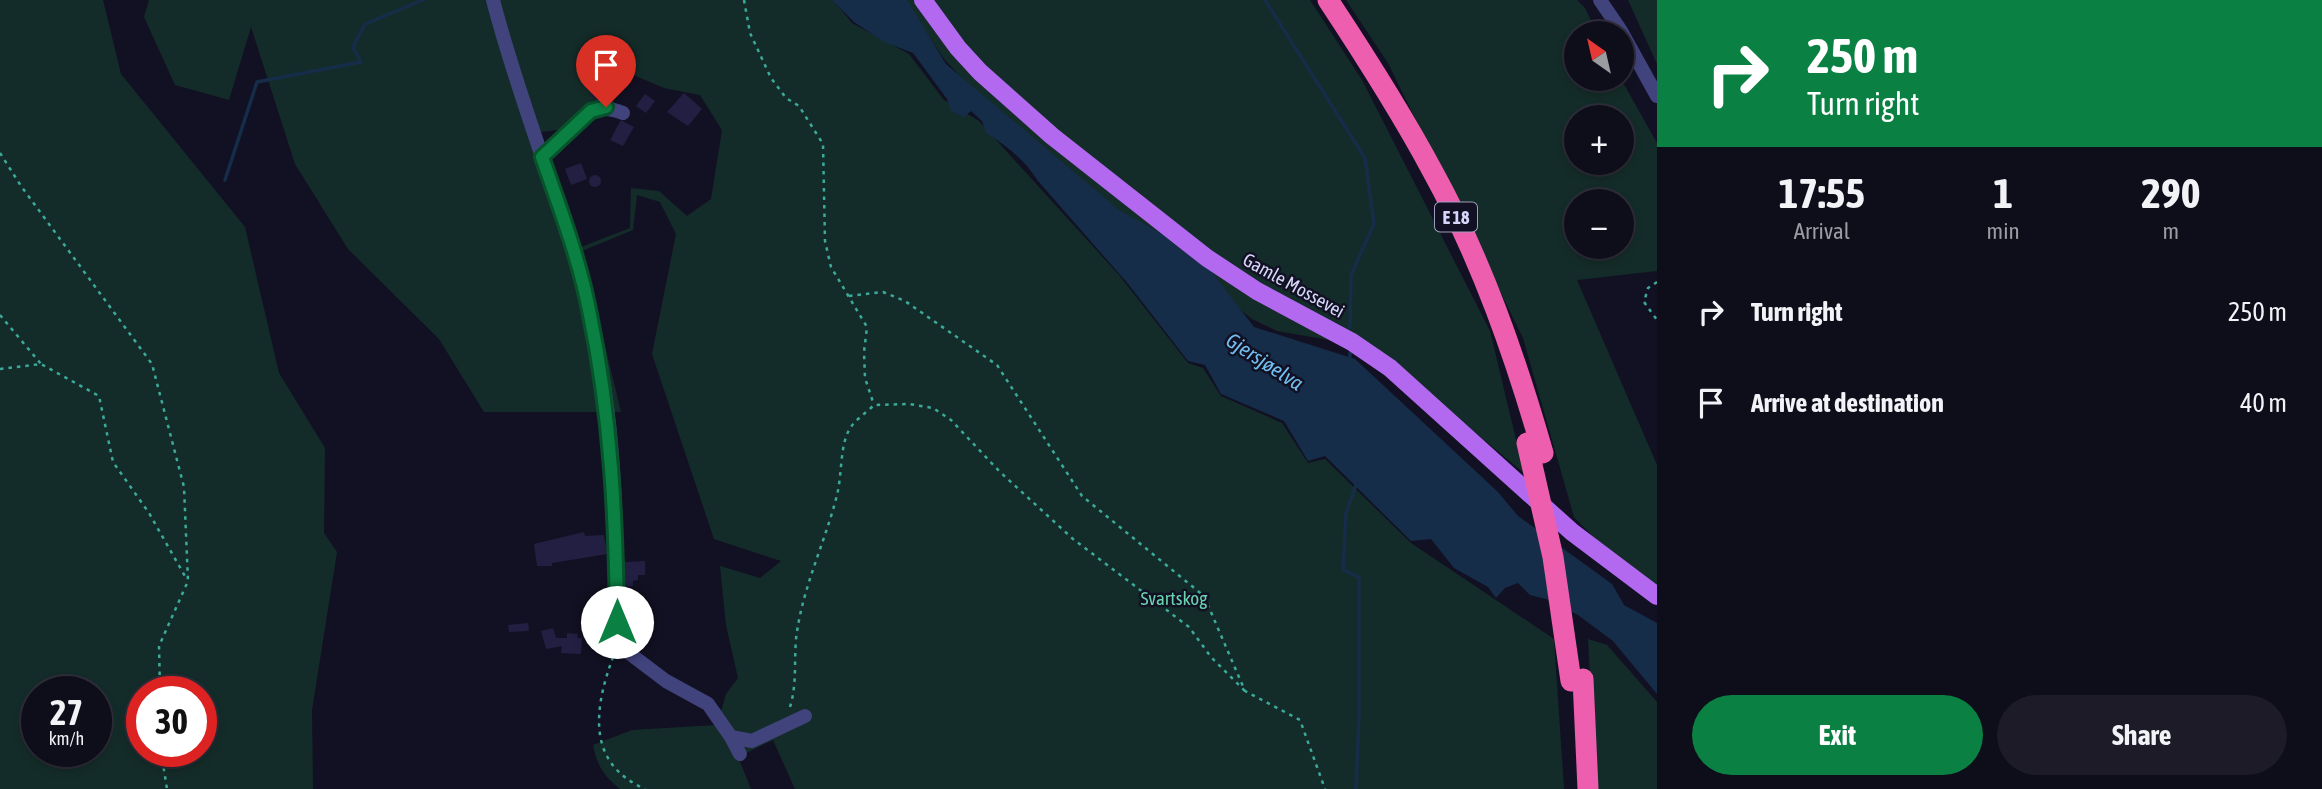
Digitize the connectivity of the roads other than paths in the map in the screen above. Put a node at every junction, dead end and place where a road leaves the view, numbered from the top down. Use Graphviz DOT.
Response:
graph roads {
  1 [pos="493,0"];
  2 [pos="923,0"];
  3 [pos="1314,0"];
  4 [pos="1328,0"];
  5 [pos="1600,0"];
  6 [pos="1657,96"];
  7 [pos="623,113"];
  8 [pos="542,157"];
  9 [pos="1535,448"];
  10 [pos="1657,596"];
  11 [pos="1577,680"];
  12 [pos="805,716"];
  13 [pos="731,737"];
  14 [pos="740,754"];
  15 [pos="1576,789"];
  16 [pos="1588,789"];
  1 -- 8 [label="street"];
  2 -- 10 [label="main road, Gamle Mossevei"];
  3 -- 9 [label="highway, E 18"];
  4 -- 9 [label="highway, E 18"];
  5 -- 6 [label="street"];
  7 -- 8 [label="street"];
  8 -- 13 [label="street"];
  9 -- 11 [label="highway, E 18, bridge"];
  11 -- 15 [label="highway, E 18"];
  11 -- 16 [label="highway, E 18"];
  12 -- 13 [label="street"];
  13 -- 14 [label="street"];
}
